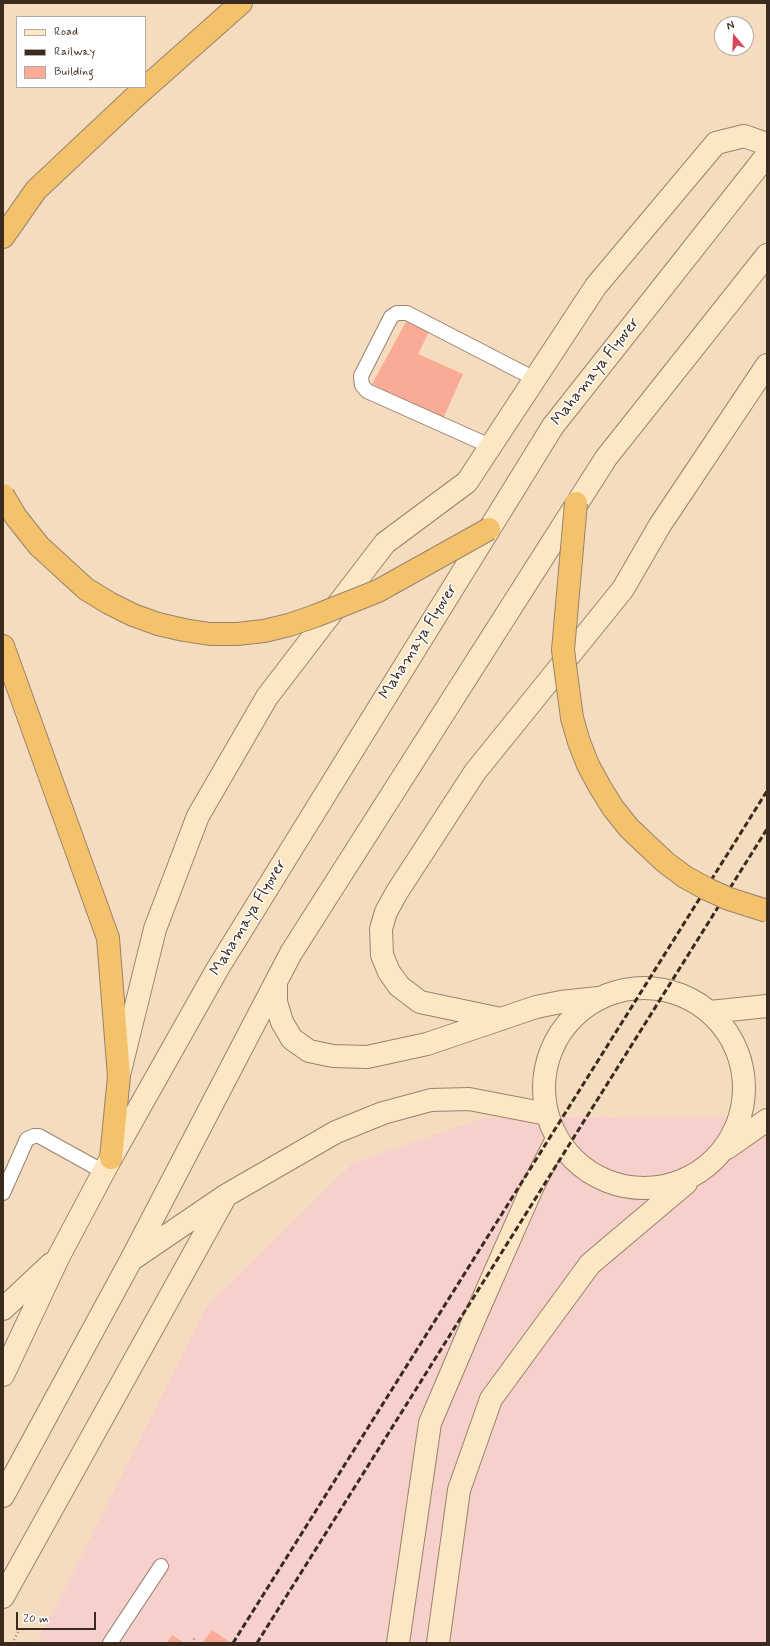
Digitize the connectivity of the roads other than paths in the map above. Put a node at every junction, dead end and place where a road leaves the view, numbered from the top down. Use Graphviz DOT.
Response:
graph roads {
  1 [pos="241,3"];
  2 [pos="146,87"];
  3 [pos="145,88"];
  4 [pos="767,144"];
  5 [pos="767,155"];
  6 [pos="3,237"];
  7 [pos="767,255"];
  8 [pos="767,365"];
  9 [pos="535,379"];
  10 [pos="490,446"];
  11 [pos="3,495"];
  12 [pos="576,503"];
  13 [pos="489,528"];
  14 [pos="3,646"];
  15 [pos="767,911"];
  16 [pos="276,982"];
  17 [pos="600,998"];
  18 [pos="767,1006"];
  19 [pos="710,1012"];
  20 [pos="501,1019"];
  21 [pos="119,1076"];
  22 [pos="547,1114"];
  23 [pos="767,1120"];
  24 [pos="557,1139"];
  25 [pos="724,1149"];
  26 [pos="108,1165"];
  27 [pos="696,1175"];
  28 [pos="3,1192"];
  29 [pos="225,1196"];
  30 [pos="59,1256"];
  31 [pos="131,1260"];
  32 [pos="3,1309"];
  33 [pos="3,1375"];
  34 [pos="3,1496"];
  35 [pos="161,1566"];
  36 [pos="3,1597"];
  37 [pos="110,1643"];
  38 [pos="398,1643"];
  39 [pos="438,1643"];
  1 -- 2 [label="highway"];
  3 -- 6 [label="highway"];
  4 -- 9 [label="main road"];
  5 -- 13 [label="main road, Mahamaya Flyover"];
  7 -- 12 [label="main road"];
  8 -- 20 [label="main road"];
  9 -- 10 [label="main road"];
  9 -- 10 [label="lane"];
  10 -- 21 [label="main road"];
  11 -- 13 [label="highway, bridge"];
  12 -- 15 [label="highway, bridge"];
  12 -- 16 [label="main road"];
  13 -- 26 [label="main road, Mahamaya Flyover"];
  14 -- 21 [label="highway"];
  16 -- 20 [label="main road"];
  16 -- 31 [label="main road"];
  17 -- 19 [label="main road"];
  17 -- 20 [label="main road"];
  17 -- 22 [label="main road"];
  18 -- 19 [label="main road"];
  19 -- 25 [label="main road"];
  21 -- 26 [label="highway"];
  22 -- 24 [label="main road"];
  22 -- 29 [label="main road"];
  23 -- 25 [label="main road"];
  24 -- 27 [label="main road"];
  24 -- 38 [label="main road"];
  25 -- 27 [label="main road"];
  26 -- 28 [label="lane"];
  26 -- 30 [label="main road, Mahamaya Flyover"];
  27 -- 39 [label="main road"];
  29 -- 31 [label="main road"];
  29 -- 36 [label="main road"];
  30 -- 32 [label="main road"];
  30 -- 33 [label="main road, Mahamaya Flyover"];
  31 -- 34 [label="main road"];
  35 -- 37 [label="lane"];
}
